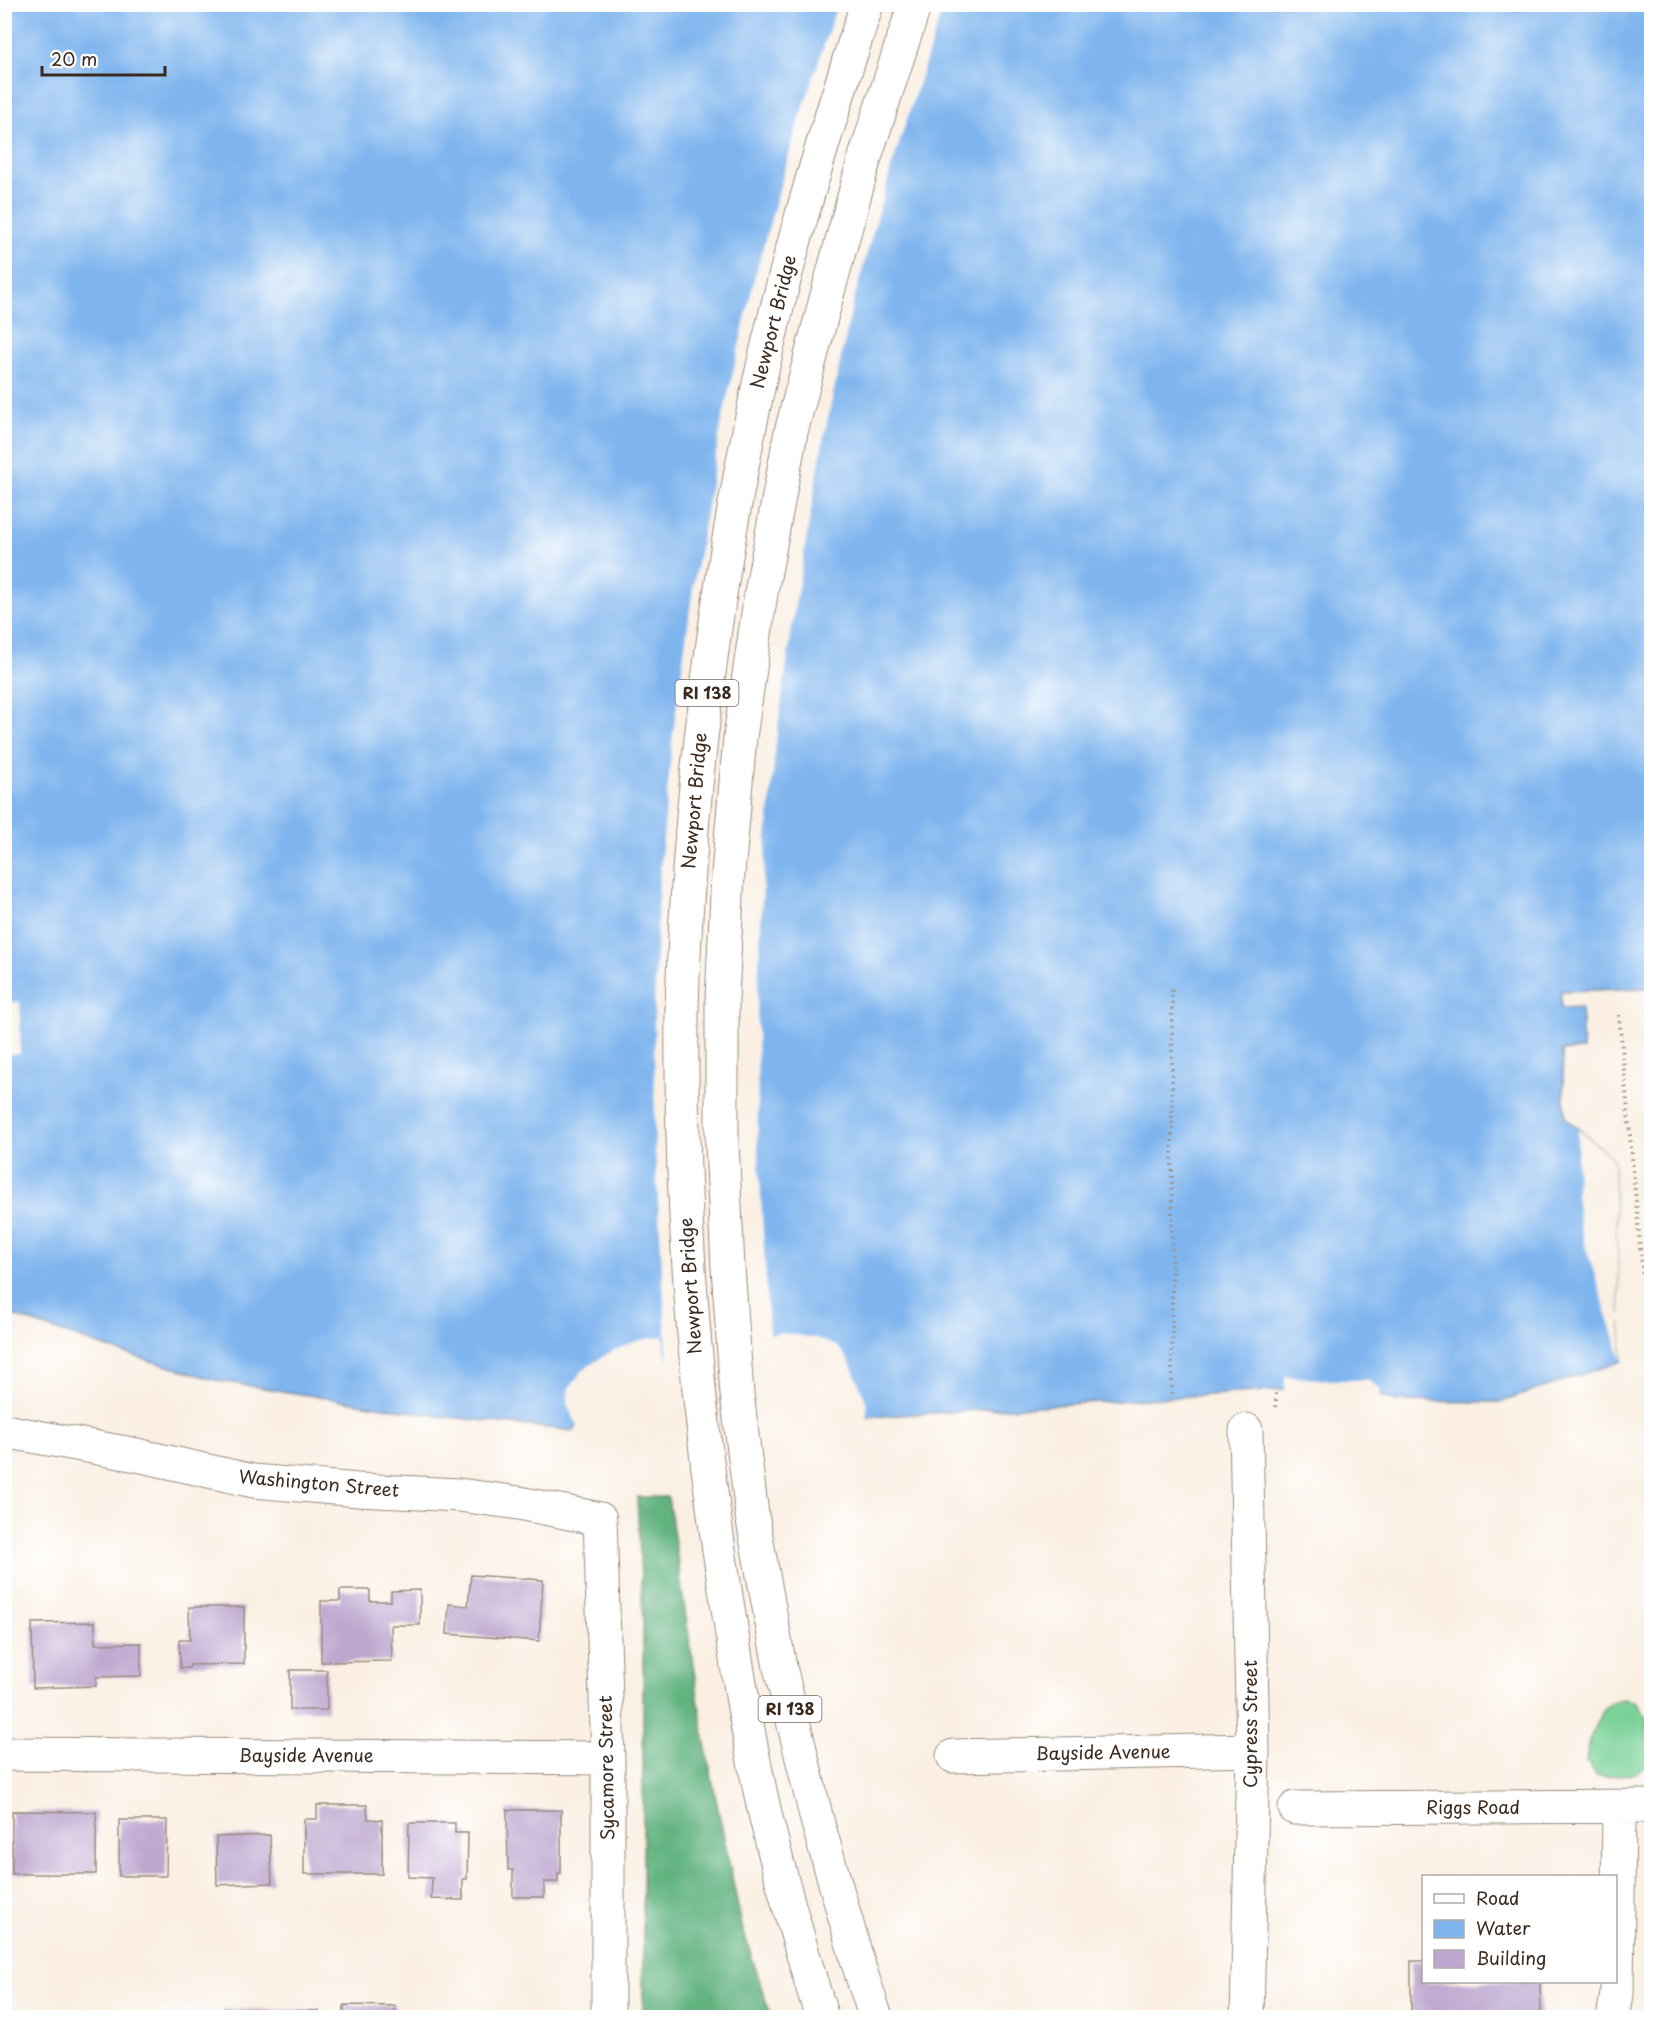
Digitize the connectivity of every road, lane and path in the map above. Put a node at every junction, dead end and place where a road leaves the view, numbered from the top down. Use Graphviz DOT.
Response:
graph roads {
  1 [pos="867,4"];
  2 [pos="915,4"];
  3 [pos="1172,990"];
  4 [pos="1619,1015"];
  5 [pos="1652,1377"];
  6 [pos="1172,1396"];
  7 [pos="1246,1430"];
  8 [pos="4,1431"];
  9 [pos="600,1519"];
  10 [pos="1253,1750"];
  11 [pos="4,1754"];
  12 [pos="953,1756"];
  13 [pos="608,1758"];
  14 [pos="1652,1806"];
  15 [pos="1295,1808"];
  16 [pos="1620,1808"];
  17 [pos="608,2018"];
  18 [pos="822,2018"];
  19 [pos="876,2018"];
  20 [pos="1246,2018"];
  21 [pos="1613,2018"];
  1 -- 18 [label="main road, Newport Bridge / RI 138"];
  2 -- 19 [label="main road, RI 138"];
  3 -- 6 [label="path"];
  4 -- 5 [label="path"];
  7 -- 10 [label="main road, Cypress Street"];
  8 -- 9 [label="main road, Washington Street"];
  9 -- 13 [label="main road, Sycamore Street"];
  10 -- 12 [label="main road, Bayside Avenue"];
  10 -- 20 [label="main road, Cypress Street"];
  11 -- 13 [label="main road, Bayside Avenue"];
  13 -- 17 [label="main road, Sycamore Street"];
  14 -- 16 [label="main road, Riggs Road"];
  15 -- 16 [label="main road, Riggs Road"];
  16 -- 21 [label="main road"];
}
